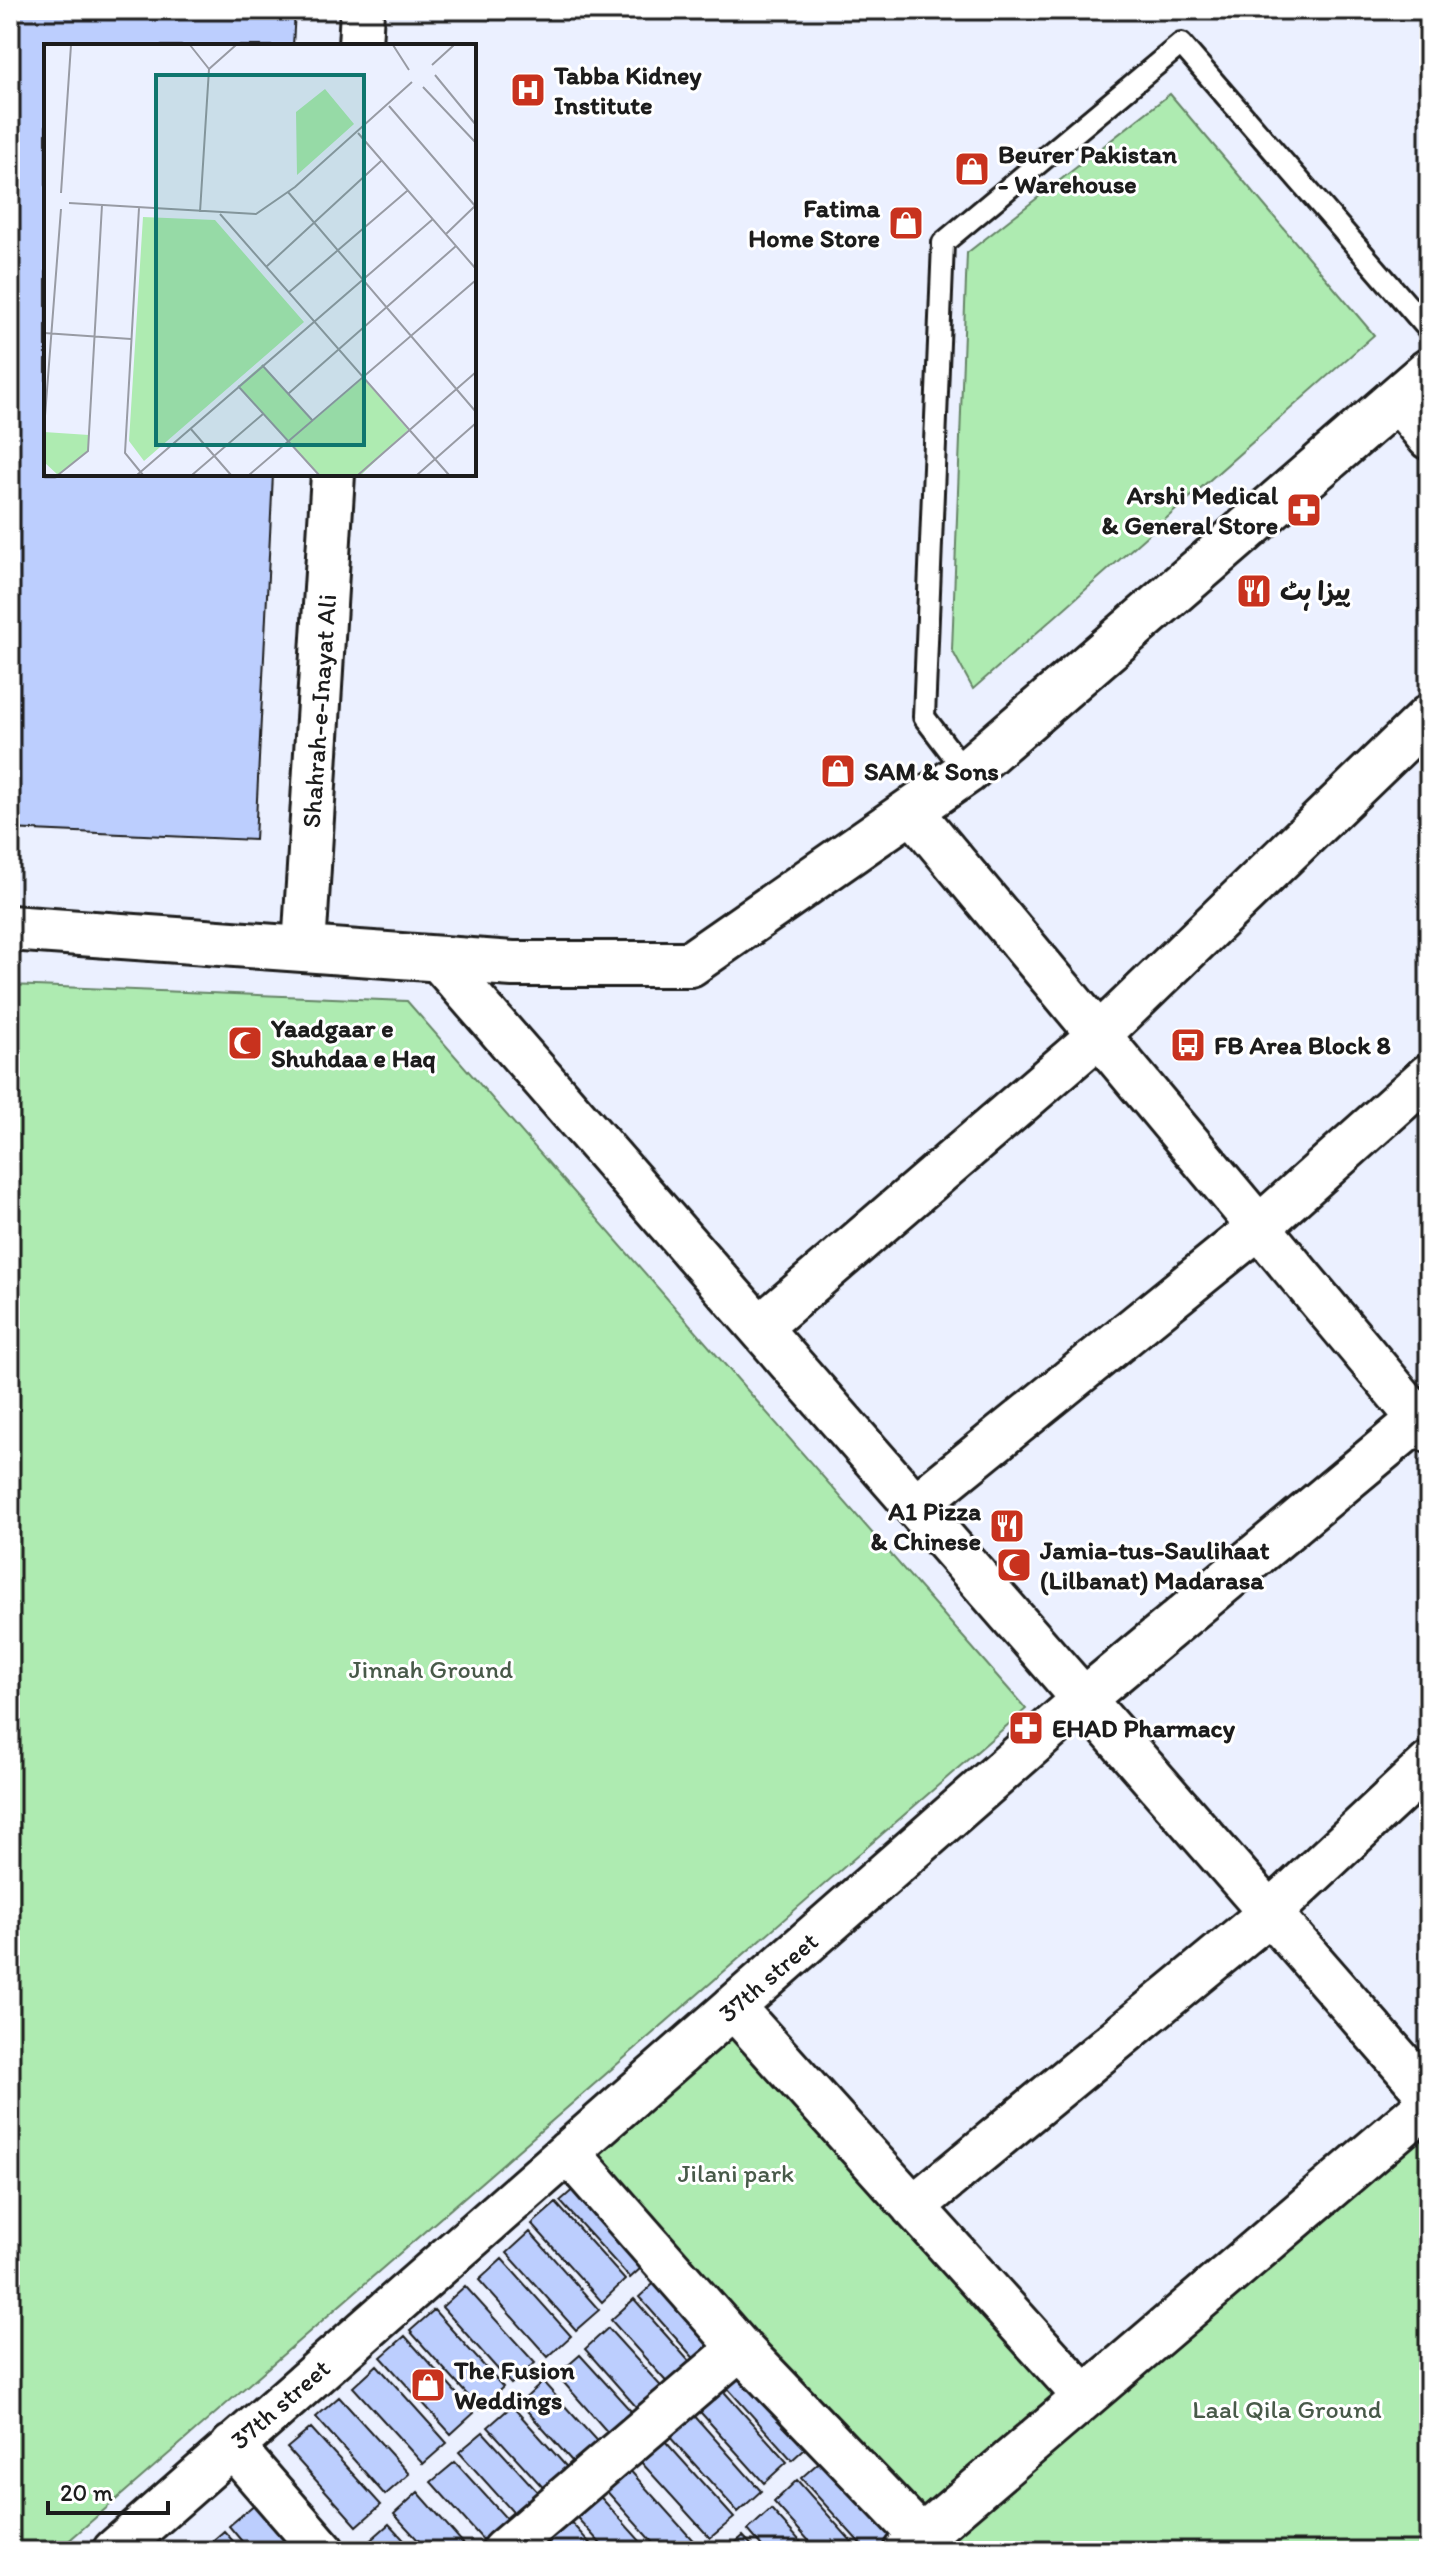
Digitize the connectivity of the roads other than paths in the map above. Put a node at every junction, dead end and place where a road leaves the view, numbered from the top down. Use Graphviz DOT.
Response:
graph roads {
  1 [pos="362,10"];
  2 [pos="360,44"];
  3 [pos="1429,330"];
  4 [pos="1429,371"];
  5 [pos="1397,399"];
  6 [pos="1429,438"];
  7 [pos="333,476"];
  8 [pos="1429,716"];
  9 [pos="966,772"];
  10 [pos="911,810"];
  11 [pos="10,928"];
  12 [pos="304,949"];
  13 [pos="437,958"];
  14 [pos="1099,1035"];
  15 [pos="1429,1075"];
  16 [pos="1259,1227"];
  17 [pos="760,1327"];
  18 [pos="1426,1420"];
  19 [pos="915,1506"];
  20 [pos="1084,1699"];
  21 [pos="1429,1764"];
  22 [pos="1270,1913"];
  23 [pos="733,2007"];
  24 [pos="1429,2095"];
  25 [pos="1429,2103"];
  26 [pos="568,2152"];
  27 [pos="913,2207"];
  28 [pos="740,2348"];
  29 [pos="1085,2397"];
  30 [pos="232,2446"];
  31 [pos="921,2546"];
  32 [pos="114,2551"];
  33 [pos="323,2551"];
  34 [pos="503,2551"];
  1 -- 2 [label="street"];
  3 -- 9 [label="lane"];
  4 -- 5 [label="street"];
  5 -- 6 [label="street"];
  5 -- 9 [label="street"];
  7 -- 12 [label="street, Shahrah-e-Inayat Ali"];
  8 -- 14 [label="street"];
  9 -- 10 [label="street"];
  10 -- 13 [label="street"];
  10 -- 14 [label="street"];
  11 -- 12 [label="street"];
  12 -- 13 [label="street"];
  13 -- 17 [label="street"];
  14 -- 16 [label="street"];
  14 -- 17 [label="street"];
  15 -- 16 [label="street"];
  16 -- 18 [label="street"];
  16 -- 19 [label="street"];
  17 -- 19 [label="street"];
  18 -- 20 [label="street, 37th street"];
  19 -- 20 [label="street"];
  20 -- 22 [label="street"];
  20 -- 23 [label="street, 37th street"];
  21 -- 22 [label="street"];
  22 -- 24 [label="street"];
  22 -- 27 [label="street"];
  23 -- 26 [label="street, 37th street"];
  23 -- 27 [label="street"];
  25 -- 29 [label="street"];
  26 -- 28 [label="street"];
  26 -- 30 [label="street, 37th street"];
  27 -- 29 [label="street"];
  28 -- 31 [label="street"];
  28 -- 34 [label="street"];
  29 -- 31 [label="street"];
  30 -- 32 [label="street, 37th street"];
  30 -- 33 [label="street"];
}
